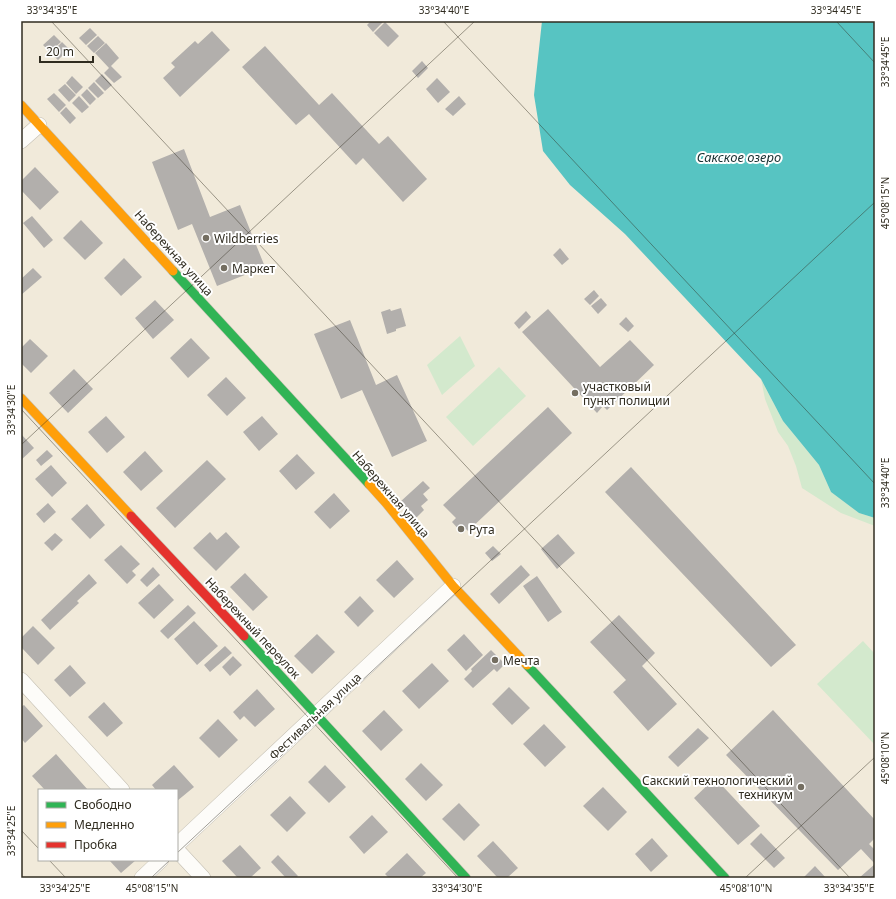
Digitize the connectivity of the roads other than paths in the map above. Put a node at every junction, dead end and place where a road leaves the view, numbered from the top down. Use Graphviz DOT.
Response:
graph roads {
  1 [pos="21,105"];
  2 [pos="39,125"];
  3 [pos="21,141"];
  4 [pos="21,398"];
  5 [pos="454,586"];
  6 [pos="21,680"];
  7 [pos="317,714"];
  8 [pos="121,789"];
  9 [pos="178,844"];
  10 [pos="178,851"];
  11 [pos="160,861"];
  12 [pos="142,878"];
  13 [pos="203,878"];
  14 [pos="466,878"];
  15 [pos="725,878"];
  1 -- 2 [label="street, Набережная улица"];
  2 -- 3 [label="street"];
  2 -- 5 [label="street, Набережная улица"];
  4 -- 7 [label="street, Набережный переулок"];
  5 -- 7 [label="street, Фестивальная улица"];
  5 -- 15 [label="street, Набережная улица"];
  6 -- 8 [label="street"];
  7 -- 9 [label="street, Фестивальная улица"];
  7 -- 14 [label="street, Набережный переулок"];
  10 -- 13 [label="street"];
  11 -- 12 [label="street"];
}
